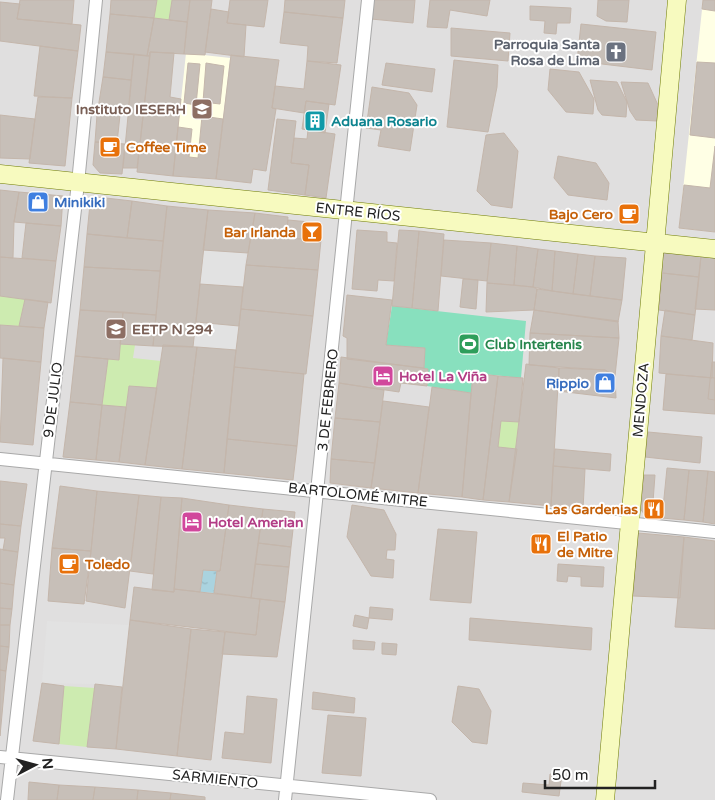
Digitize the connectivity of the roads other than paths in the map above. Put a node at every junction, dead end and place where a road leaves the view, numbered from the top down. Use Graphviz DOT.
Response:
graph roads {
  1 [pos="96,0"];
  2 [pos="368,0"];
  3 [pos="677,0"];
  4 [pos="0,174"];
  5 [pos="78,183"];
  6 [pos="347,210"];
  7 [pos="655,243"];
  8 [pos="715,249"];
  9 [pos="0,459"];
  10 [pos="45,463"];
  11 [pos="319,491"];
  12 [pos="630,523"];
  13 [pos="715,532"];
  14 [pos="6,758"];
  15 [pos="287,786"];
  16 [pos="7,800"];
  17 [pos="285,800"];
  18 [pos="430,800"];
  19 [pos="606,800"];
  1 -- 5 [label="street, 9 DE JULIO"];
  2 -- 6 [label="street, 3 DE FEBRERO"];
  3 -- 7 [label="main road, MENDOZA"];
  4 -- 5 [label="main road, ENTRE RÍOS"];
  5 -- 6 [label="main road, ENTRE RÍOS"];
  5 -- 10 [label="street, 9 DE JULIO"];
  6 -- 7 [label="main road, ENTRE RÍOS"];
  6 -- 11 [label="street, 3 DE FEBRERO"];
  7 -- 8 [label="main road, ENTRE RÍOS"];
  7 -- 12 [label="main road, MENDOZA"];
  9 -- 10 [label="street, BARTOLOMÉ MITRE"];
  10 -- 11 [label="street, BARTOLOMÉ MITRE"];
  10 -- 14 [label="street, 9 DE JULIO"];
  11 -- 12 [label="street, BARTOLOMÉ MITRE"];
  11 -- 15 [label="street, 3 DE FEBRERO"];
  12 -- 13 [label="street, BARTOLOMÉ MITRE"];
  12 -- 19 [label="main road, MENDOZA"];
  14 -- 15 [label="street, SARMIENTO"];
  14 -- 16 [label="street, 9 DE JULIO"];
  15 -- 17 [label="street, 3 DE FEBRERO"];
  15 -- 18 [label="street, SARMIENTO"];
}
